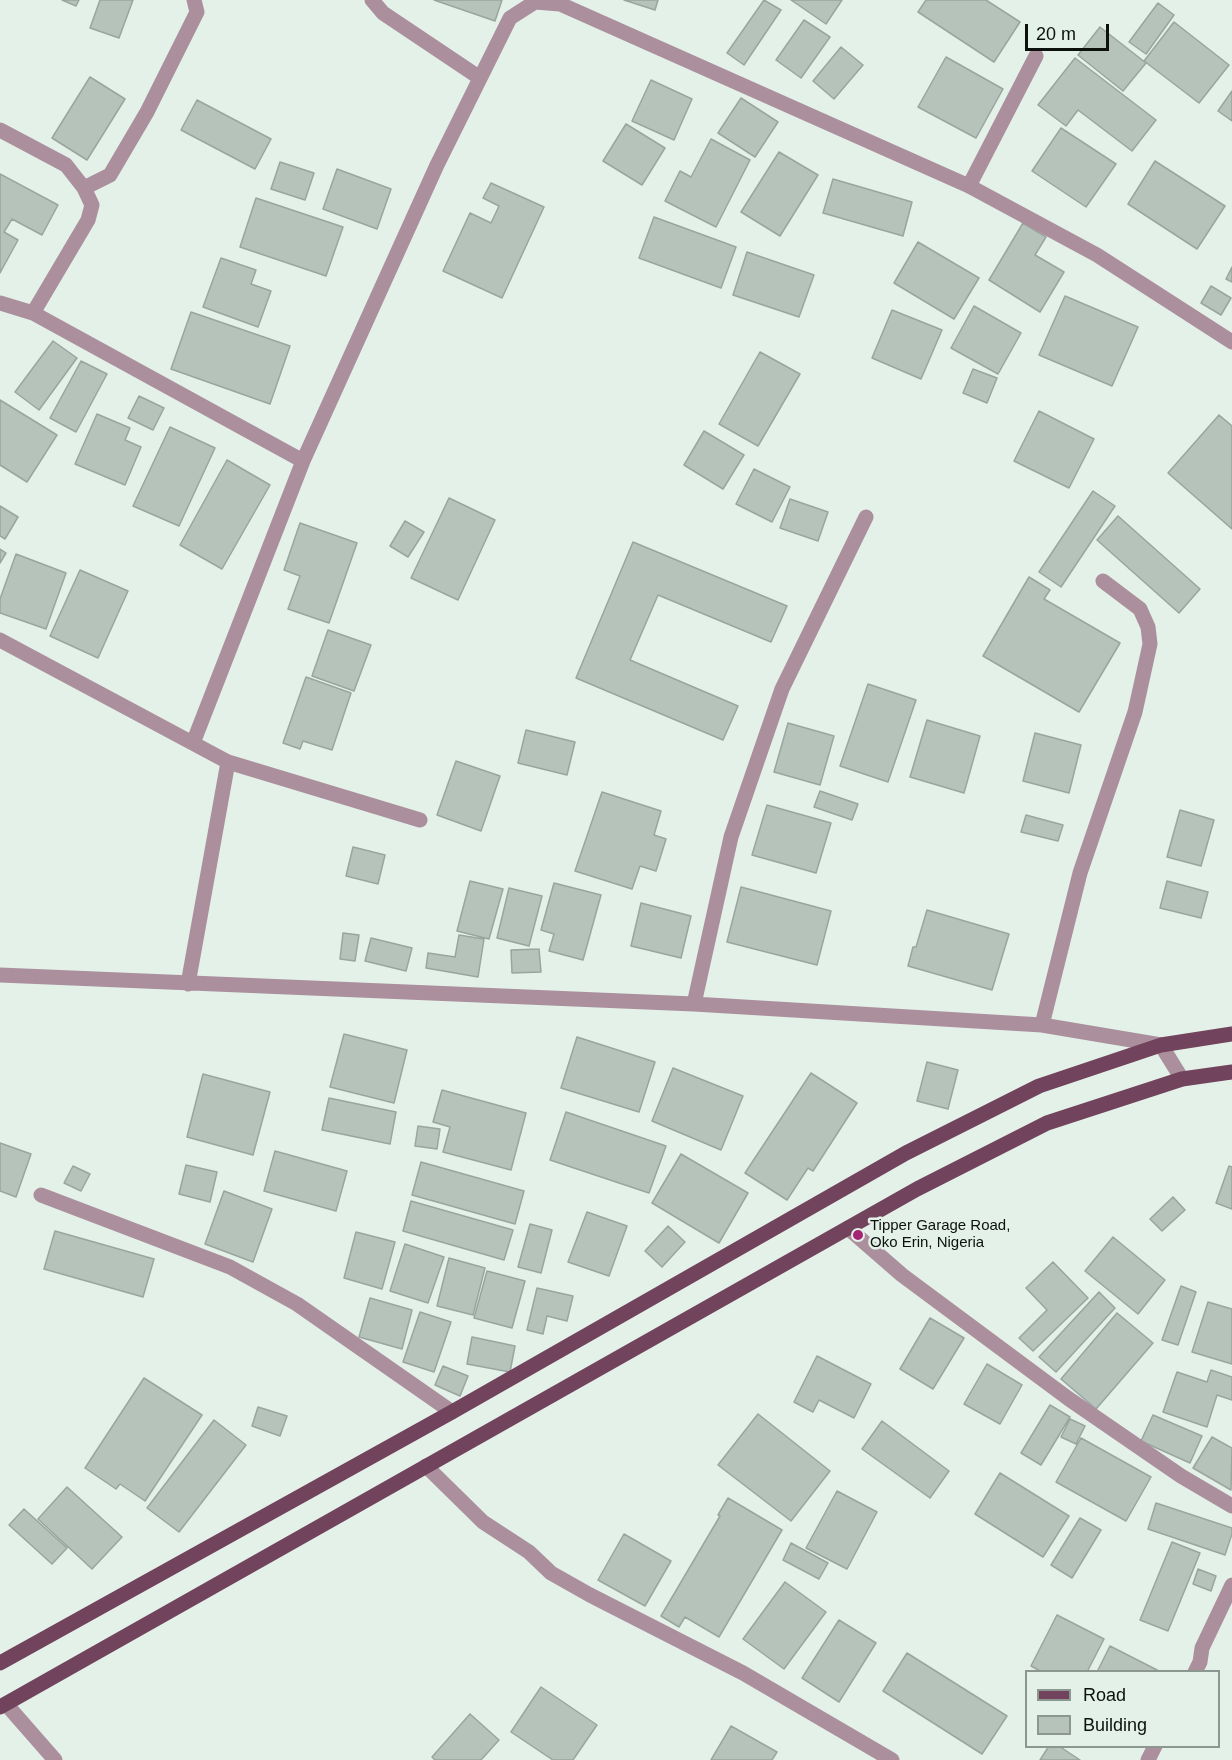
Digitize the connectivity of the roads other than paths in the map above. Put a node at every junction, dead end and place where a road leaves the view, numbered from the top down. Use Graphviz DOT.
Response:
graph roads {
  1 [pos="194,0"];
  2 [pos="372,0"];
  3 [pos="1036,56"];
  4 [pos="480,78"];
  5 [pos="0,130"];
  6 [pos="969,186"];
  7 [pos="84,188"];
  8 [pos="1,305"];
  9 [pos="33,314"];
  10 [pos="1232,342"];
  11 [pos="303,461"];
  12 [pos="866,517"];
  13 [pos="1103,581"];
  14 [pos="0,640"];
  15 [pos="193,743"];
  16 [pos="228,762"];
  17 [pos="420,820"];
  18 [pos="0,975"];
  19 [pos="188,984"];
  20 [pos="694,1004"];
  21 [pos="1042,1025"];
  22 [pos="1232,1034"];
  23 [pos="1161,1045"];
  24 [pos="1232,1072"];
  25 [pos="1182,1079"];
  26 [pos="41,1195"];
  27 [pos="848,1228"];
  28 [pos="452,1412"];
  29 [pos="426,1466"];
  30 [pos="1232,1506"];
  31 [pos="1232,1585"];
  32 [pos="0,1664"];
  33 [pos="1196,1670"];
  34 [pos="3,1706"];
  35 [pos="55,1760"];
  36 [pos="892,1760"];
  1 -- 7 [label="street"];
  2 -- 4 [label="street"];
  3 -- 6 [label="street"];
  4 -- 6 [label="street"];
  4 -- 11 [label="street"];
  5 -- 7 [label="street"];
  6 -- 10 [label="street"];
  7 -- 9 [label="street"];
  8 -- 9 [label="street"];
  9 -- 11 [label="street"];
  11 -- 15 [label="street"];
  12 -- 20 [label="street"];
  13 -- 21 [label="street"];
  14 -- 15 [label="street"];
  15 -- 16 [label="street"];
  16 -- 17 [label="street"];
  16 -- 19 [label="street"];
  18 -- 19 [label="street"];
  19 -- 20 [label="street"];
  20 -- 21 [label="street"];
  21 -- 23 [label="street"];
  22 -- 23 [label="main road"];
  23 -- 25 [label="street"];
  23 -- 28 [label="main road"];
  24 -- 25 [label="main road"];
  25 -- 27 [label="main road"];
  26 -- 28 [label="street"];
  27 -- 29 [label="main road"];
  27 -- 30 [label="street"];
  28 -- 32 [label="main road"];
  29 -- 34 [label="main road"];
  29 -- 36 [label="street"];
  31 -- 33 [label="street"];
  34 -- 35 [label="street"];
}
